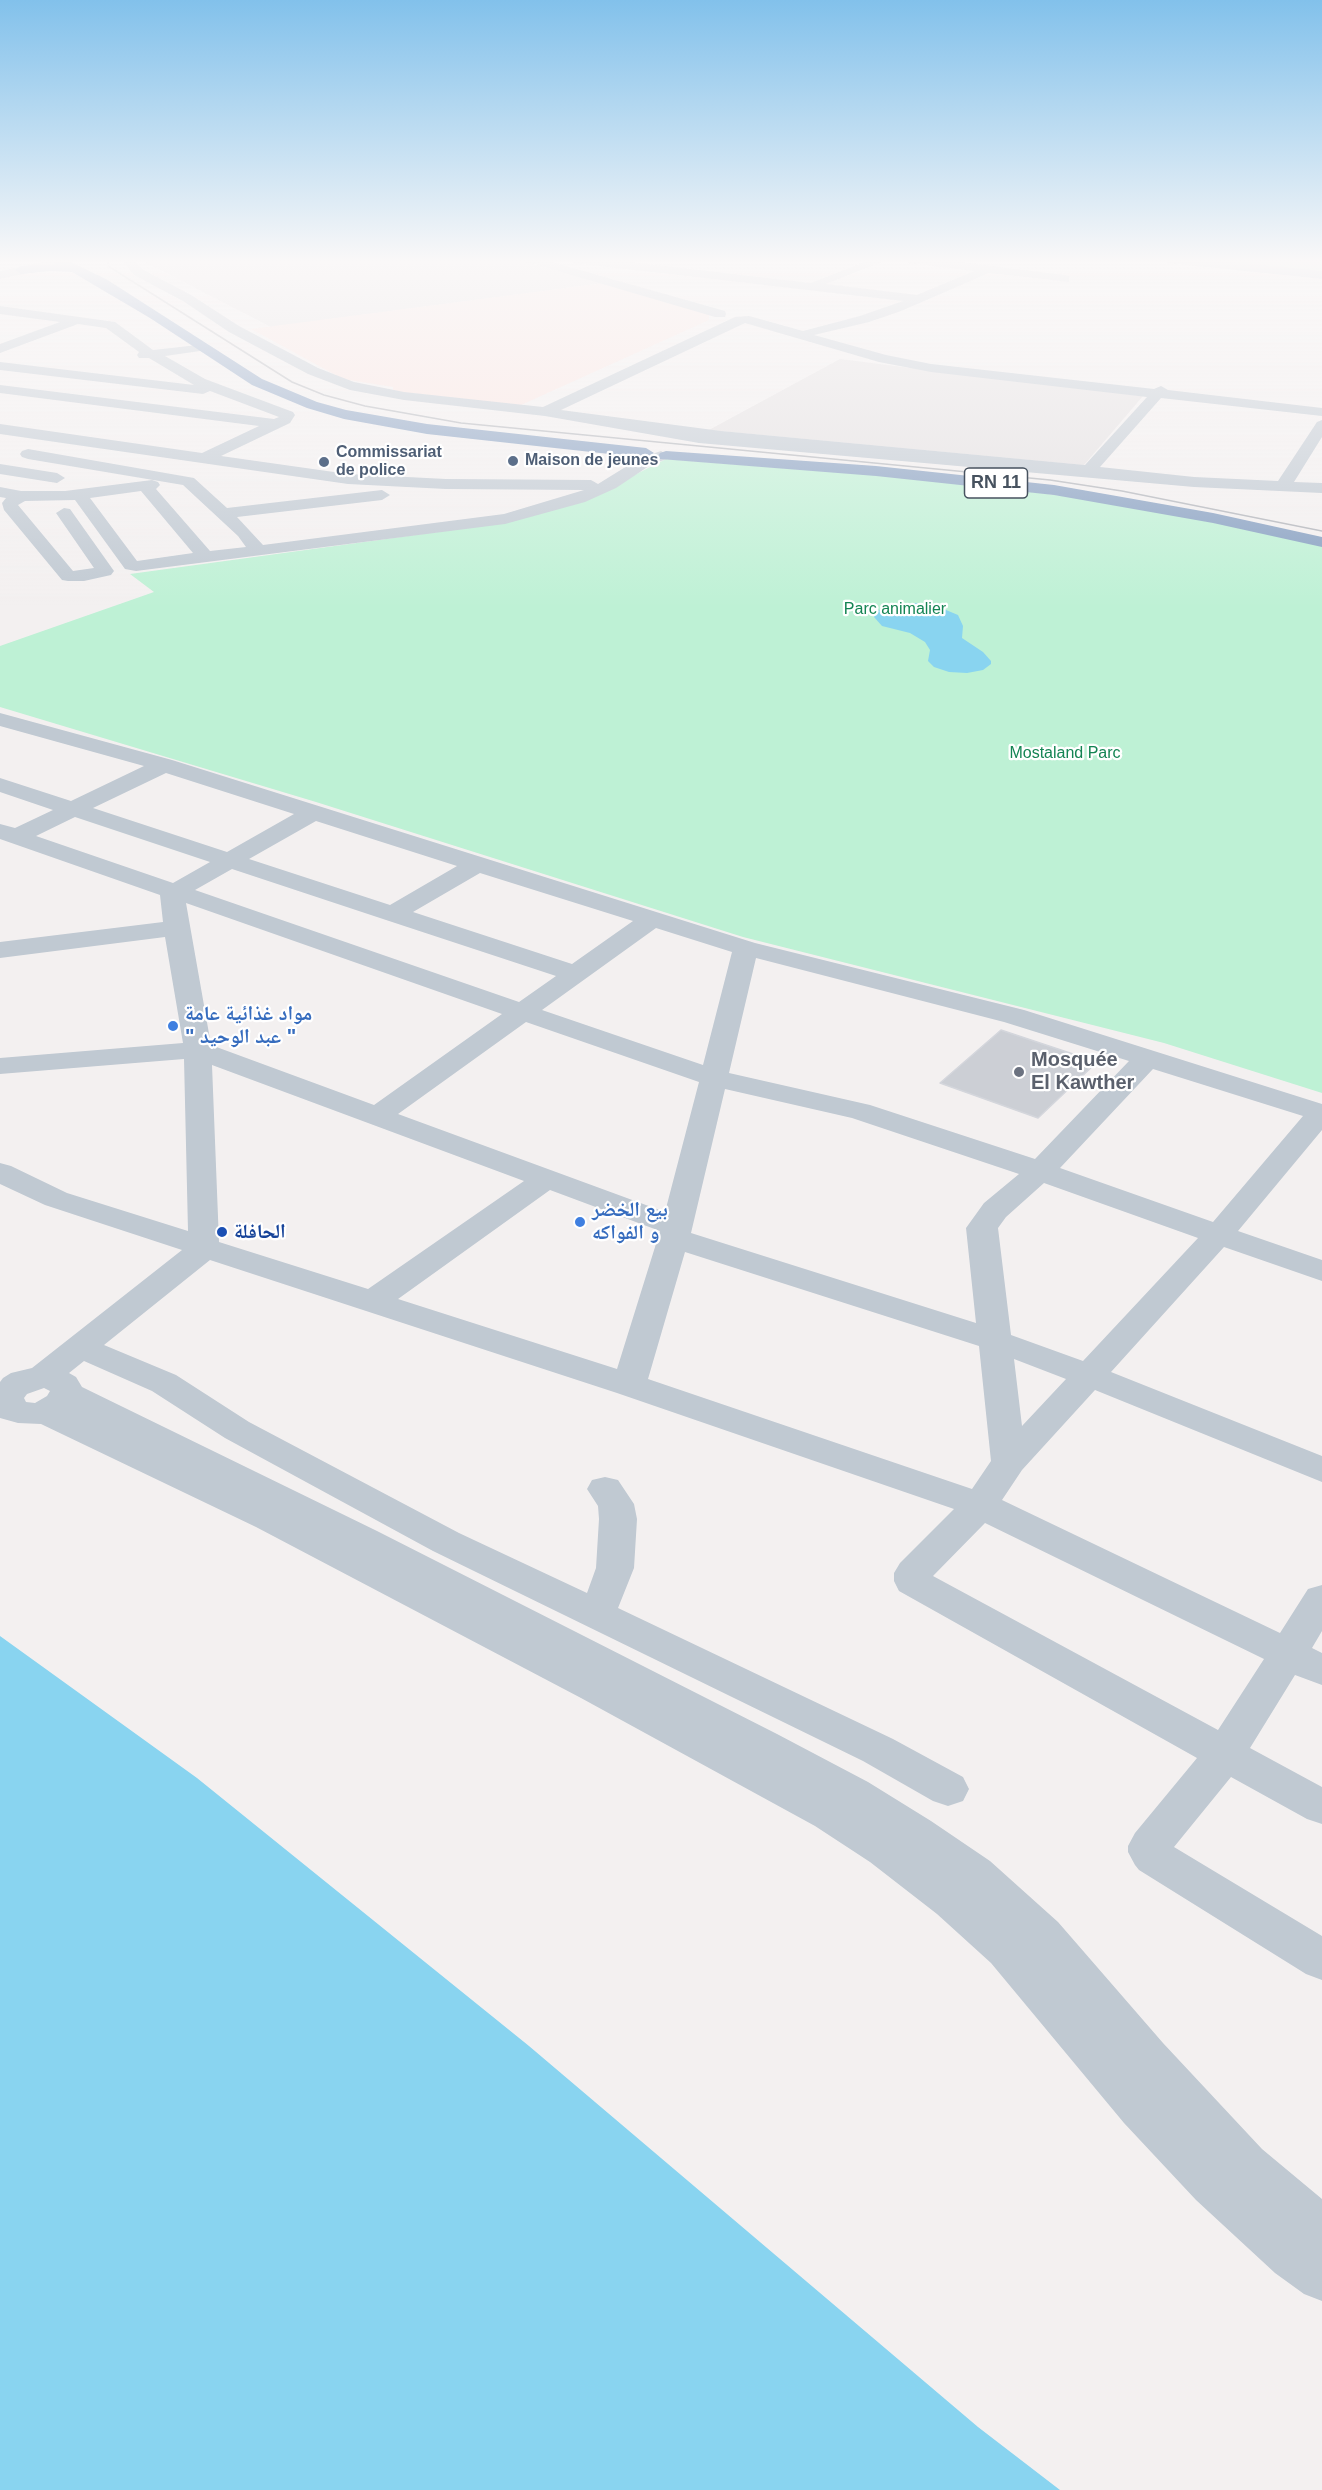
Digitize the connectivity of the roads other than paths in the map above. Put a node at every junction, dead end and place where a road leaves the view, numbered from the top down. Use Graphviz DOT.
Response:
graph roads {
  1 [pos="54,375"];
  2 [pos="76,375"];
  3 [pos="93,375"];
  4 [pos="189,375"];
  5 [pos="246,375"];
  6 [pos="262,375"];
  7 [pos="323,375"];
  8 [pos="602,375"];
  9 [pos="625,375"];
  10 [pos="1012,375"];
  11 [pos="1022,375"];
  12 [pos="0,377"];
  13 [pos="88,377"];
  14 [pos="200,381"];
  15 [pos="177,387"];
  16 [pos="8,390"];
  17 [pos="228,392"];
  18 [pos="1159,392"];
  19 [pos="42,394"];
  20 [pos="94,401"];
  21 [pos="11,407"];
  22 [pos="161,410"];
  23 [pos="524,410"];
  24 [pos="1322,410"];
  25 [pos="545,412"];
  26 [pos="132,422"];
  27 [pos="1280,423"];
  28 [pos="275,424"];
  29 [pos="1322,424"];
  30 [pos="187,428"];
  31 [pos="0,429"];
  32 [pos="18,431"];
  33 [pos="209,431"];
  34 [pos="110,432"];
  35 [pos="88,441"];
  36 [pos="12,451"];
  37 [pos="657,453"];
  38 [pos="204,458"];
  39 [pos="0,469"];
  40 [pos="275,469"];
  41 [pos="1089,470"];
  42 [pos="1131,477"];
  43 [pos="348,479"];
  44 [pos="188,481"];
  45 [pos="610,485"];
  46 [pos="144,486"];
  47 [pos="447,486"];
  48 [pos="1283,486"];
  49 [pos="288,487"];
  50 [pos="123,488"];
  51 [pos="1322,488"];
  52 [pos="0,492"];
  53 [pos="79,494"];
  54 [pos="230,494"];
  55 [pos="1117,495"];
  56 [pos="21,496"];
  57 [pos="206,497"];
  58 [pos="64,513"];
  59 [pos="224,513"];
  60 [pos="489,522"];
  61 [pos="268,529"];
  62 [pos="244,532"];
  63 [pos="1322,535"];
  64 [pos="1322,542"];
  65 [pos="259,552"];
  66 [pos="206,558"];
  67 [pos="0,719"];
  68 [pos="164,765"];
  69 [pos="0,785"];
  70 [pos="74,808"];
  71 [pos="313,813"];
  72 [pos="8,834"];
  73 [pos="227,860"];
  74 [pos="477,866"];
  75 [pos="172,893"];
  76 [pos="392,914"];
  77 [pos="652,920"];
  78 [pos="176,928"];
  79 [pos="746,948"];
  80 [pos="0,950"];
  81 [pos="576,974"];
  82 [pos="524,1013"];
  83 [pos="198,1050"];
  84 [pos="1149,1057"];
  85 [pos="0,1066"];
  86 [pos="713,1078"];
  87 [pos="1322,1113"];
  88 [pos="377,1116"];
  89 [pos="1041,1171"];
  90 [pos="0,1172"];
  91 [pos="546,1179"];
  92 [pos="676,1233"];
  93 [pos="1219,1234"];
  94 [pos="204,1249"];
  95 [pos="1322,1271"];
  96 [pos="372,1302"];
  97 [pos="994,1340"];
  98 [pos="80,1347"];
  99 [pos="1091,1376"];
  100 [pos="629,1385"];
  101 [pos="28,1388"];
  102 [pos="1009,1462"];
  103 [pos="1322,1470"];
  104 [pos="605,1490"];
  105 [pos="980,1505"];
  106 [pos="1322,1599"];
  107 [pos="595,1615"];
  108 [pos="1306,1662"];
  109 [pos="1225,1754"];
  110 [pos="948,1789"];
  111 [pos="1322,1807"];
  112 [pos="1322,1960"];
  113 [pos="1322,2232"];
  114 [pos="1322,2276"];
  1 -- 16 [label="street"];
  2 -- 13 [label="street"];
  3 -- 13 [label="street"];
  4 -- 14 [label="street"];
  5 -- 37 [label="highway, RN 11"];
  6 -- 37 [label="highway, RN 11"];
  7 -- 23 [label="street"];
  8 -- 23 [label="street"];
  9 -- 25 [label="street"];
  10 -- 18 [label="street"];
  11 -- 18 [label="street"];
  12 -- 16 [label="street"];
  13 -- 15 [label="street"];
  13 -- 19 [label="street"];
  14 -- 15 [label="street"];
  14 -- 17 [label="street"];
  15 -- 17 [label="street"];
  16 -- 19 [label="street"];
  17 -- 28 [label="street"];
  18 -- 24 [label="street"];
  18 -- 41 [label="street"];
  19 -- 20 [label="street"];
  19 -- 21 [label="street"];
  20 -- 22 [label="street"];
  20 -- 32 [label="street"];
  22 -- 26 [label="street"];
  22 -- 28 [label="street"];
  23 -- 25 [label="street"];
  25 -- 41 [label="street"];
  25 -- 42 [label="street"];
  27 -- 29 [label="street"];
  28 -- 38 [label="street"];
  29 -- 48 [label="street"];
  30 -- 33 [label="street"];
  31 -- 32 [label="street"];
  32 -- 35 [label="street"];
  34 -- 35 [label="street"];
  35 -- 38 [label="street"];
  36 -- 44 [label="street"];
  37 -- 45 [label="street"];
  37 -- 55 [label="highway, RN 11"];
  37 -- 64 [label="highway, RN 11"];
  38 -- 40 [label="street"];
  39 -- 50 [label="street"];
  40 -- 43 [label="street"];
  40 -- 44 [label="street"];
  41 -- 42 [label="street"];
  42 -- 48 [label="street"];
  42 -- 55 [label="highway"];
  43 -- 47 [label="street"];
  43 -- 49 [label="street"];
  44 -- 46 [label="street"];
  44 -- 57 [label="street"];
  45 -- 47 [label="street"];
  45 -- 60 [label="street"];
  46 -- 50 [label="street"];
  46 -- 66 [label="street"];
  47 -- 59 [label="street"];
  47 -- 60 [label="street"];
  48 -- 51 [label="street"];
  50 -- 53 [label="street"];
  52 -- 56 [label="street"];
  53 -- 56 [label="street"];
  53 -- 66 [label="street"];
  54 -- 57 [label="street"];
  55 -- 63 [label="highway, RN 11"];
  56 -- 58 [label="street"];
  57 -- 59 [label="street"];
  59 -- 62 [label="street"];
  60 -- 65 [label="street"];
  61 -- 62 [label="street"];
  62 -- 65 [label="street"];
  65 -- 66 [label="street"];
  67 -- 68 [label="street"];
  68 -- 70 [label="street"];
  68 -- 71 [label="street"];
  69 -- 70 [label="street"];
  70 -- 72 [label="street"];
  70 -- 73 [label="street"];
  71 -- 73 [label="street"];
  71 -- 74 [label="street"];
  72 -- 75 [label="street"];
  73 -- 75 [label="street"];
  73 -- 76 [label="street"];
  74 -- 76 [label="street"];
  74 -- 77 [label="street"];
  75 -- 78 [label="street"];
  75 -- 82 [label="street"];
  76 -- 81 [label="street"];
  77 -- 79 [label="street"];
  77 -- 81 [label="street"];
  78 -- 80 [label="street"];
  78 -- 83 [label="street"];
  79 -- 84 [label="street"];
  79 -- 86 [label="street"];
  81 -- 82 [label="street"];
  82 -- 86 [label="street"];
  82 -- 88 [label="street"];
  83 -- 85 [label="street"];
  83 -- 88 [label="street"];
  83 -- 94 [label="street"];
  84 -- 87 [label="street"];
  84 -- 89 [label="street"];
  86 -- 89 [label="street"];
  86 -- 92 [label="street"];
  87 -- 93 [label="street"];
  88 -- 91 [label="street"];
  89 -- 93 [label="street"];
  89 -- 97 [label="street"];
  90 -- 94 [label="street"];
  91 -- 92 [label="street"];
  91 -- 96 [label="street"];
  92 -- 97 [label="street"];
  92 -- 100 [label="street"];
  93 -- 95 [label="street"];
  93 -- 99 [label="street"];
  94 -- 96 [label="street"];
  94 -- 98 [label="street"];
  96 -- 100 [label="street"];
  97 -- 99 [label="street"];
  97 -- 102 [label="street"];
  98 -- 101 [label="street"];
  98 -- 107 [label="street"];
  99 -- 102 [label="street"];
  99 -- 103 [label="street"];
  100 -- 105 [label="street"];
  101 -- 113 [label="street"];
  101 -- 114 [label="street"];
  102 -- 105 [label="street"];
  104 -- 107 [label="street"];
  105 -- 108 [label="street"];
  105 -- 109 [label="street"];
  106 -- 108 [label="street"];
  107 -- 110 [label="street"];
  108 -- 109 [label="street"];
  109 -- 111 [label="street"];
  109 -- 112 [label="street"];
}
